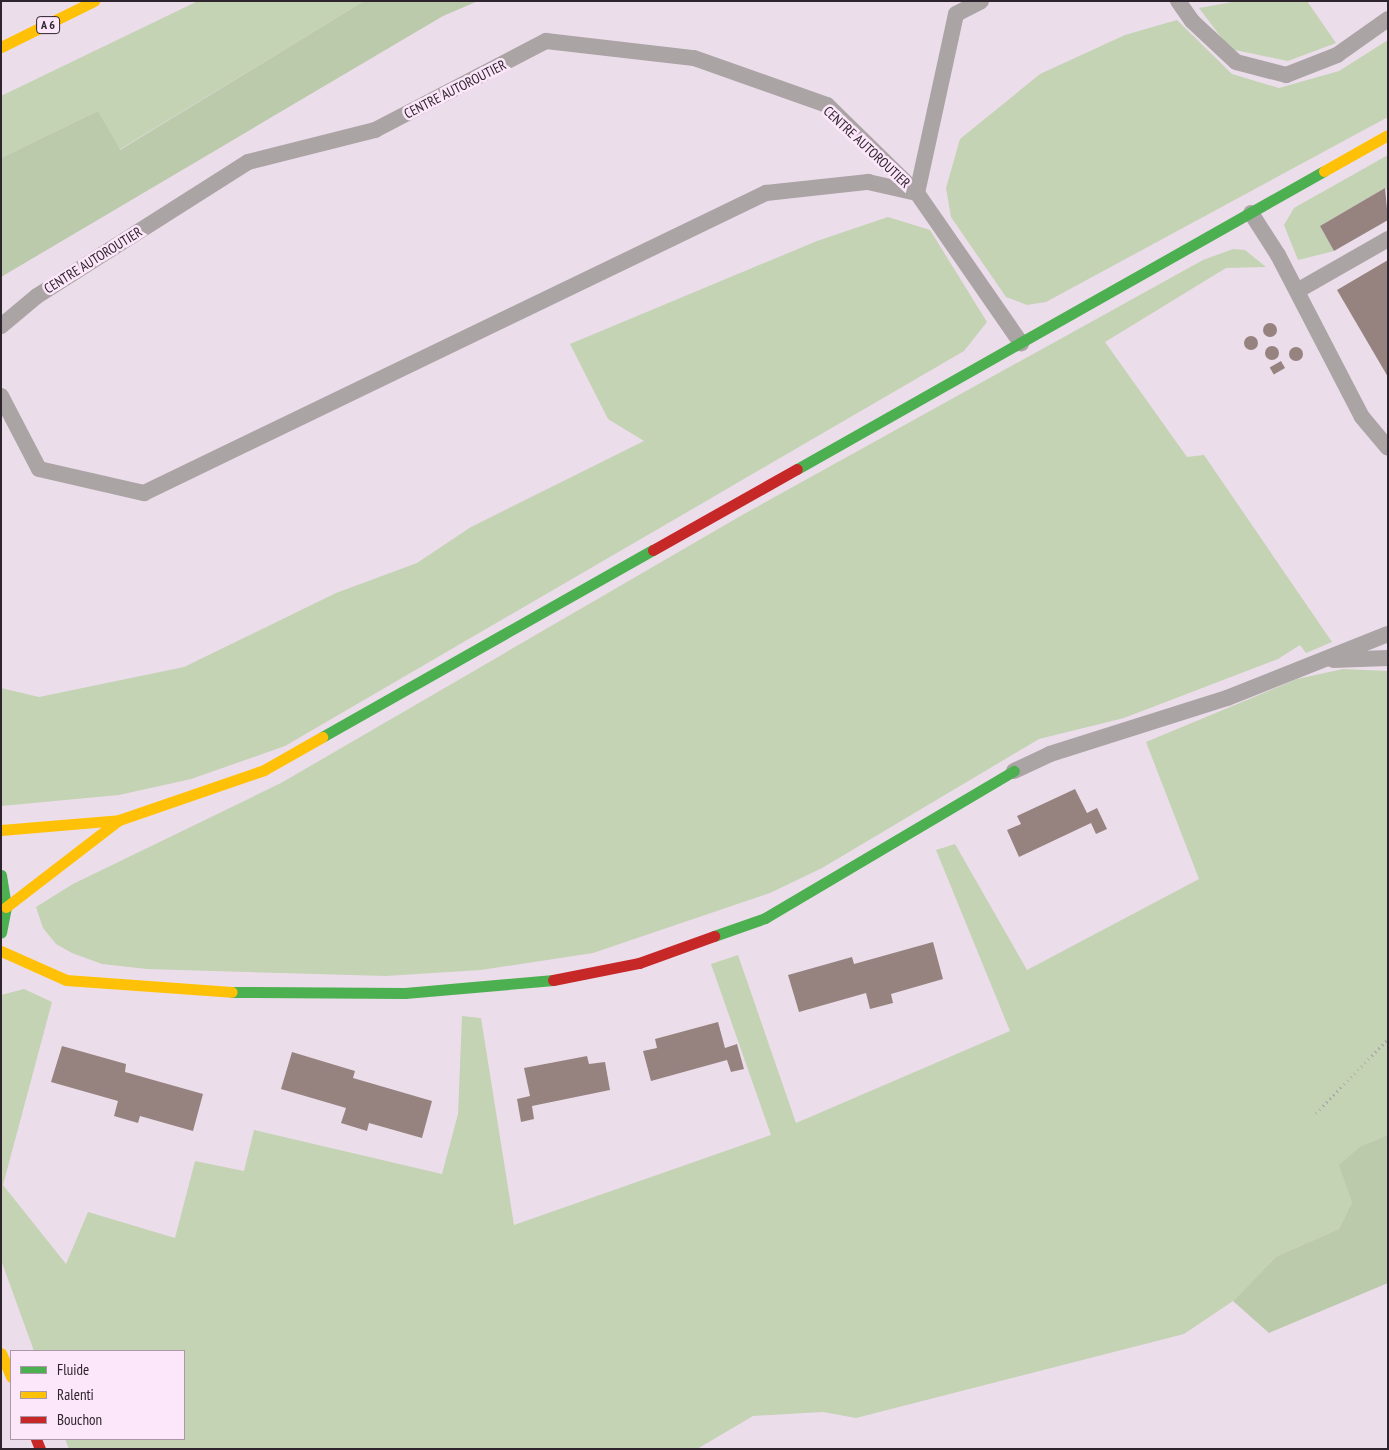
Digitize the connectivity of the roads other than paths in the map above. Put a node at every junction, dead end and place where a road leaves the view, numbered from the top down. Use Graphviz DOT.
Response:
graph roads {
  1 [pos="94,1"];
  2 [pos="981,1"];
  3 [pos="1178,1"];
  4 [pos="1388,19"];
  5 [pos="1,47"];
  6 [pos="1388,135"];
  7 [pos="917,193"];
  8 [pos="1251,213"];
  9 [pos="1388,239"];
  10 [pos="1297,291"];
  11 [pos="1,326"];
  12 [pos="1021,343"];
  13 [pos="1,396"];
  14 [pos="1388,448"];
  15 [pos="1388,634"];
  16 [pos="1388,658"];
  17 [pos="1320,661"];
  18 [pos="1014,771"];
  19 [pos="120,820"];
  20 [pos="1,830"];
  21 [pos="1,875"];
  22 [pos="6,907"];
  23 [pos="1,933"];
  24 [pos="1,951"];
  25 [pos="1,1353"];
  26 [pos="10,1375"];
  1 -- 5 [label="main road, A 6"];
  2 -- 7 [label="lane, CENTRE AUTOROUTIER"];
  3 -- 4 [label="lane"];
  6 -- 8 [label="main road"];
  7 -- 11 [label="lane, CENTRE AUTOROUTIER"];
  7 -- 12 [label="lane, CENTRE AUTOROUTIER"];
  7 -- 13 [label="lane, CENTRE AUTOROUTIER"];
  8 -- 10 [label="lane"];
  8 -- 12 [label="main road"];
  9 -- 10 [label="lane"];
  10 -- 14 [label="lane"];
  12 -- 19 [label="main road"];
  15 -- 17 [label="lane"];
  16 -- 17 [label="lane"];
  17 -- 18 [label="lane"];
  18 -- 24 [label="main road"];
  19 -- 20 [label="main road"];
  19 -- 22 [label="main road"];
  21 -- 22 [label="main road"];
  22 -- 23 [label="main road"];
  25 -- 26 [label="main road"];
}
